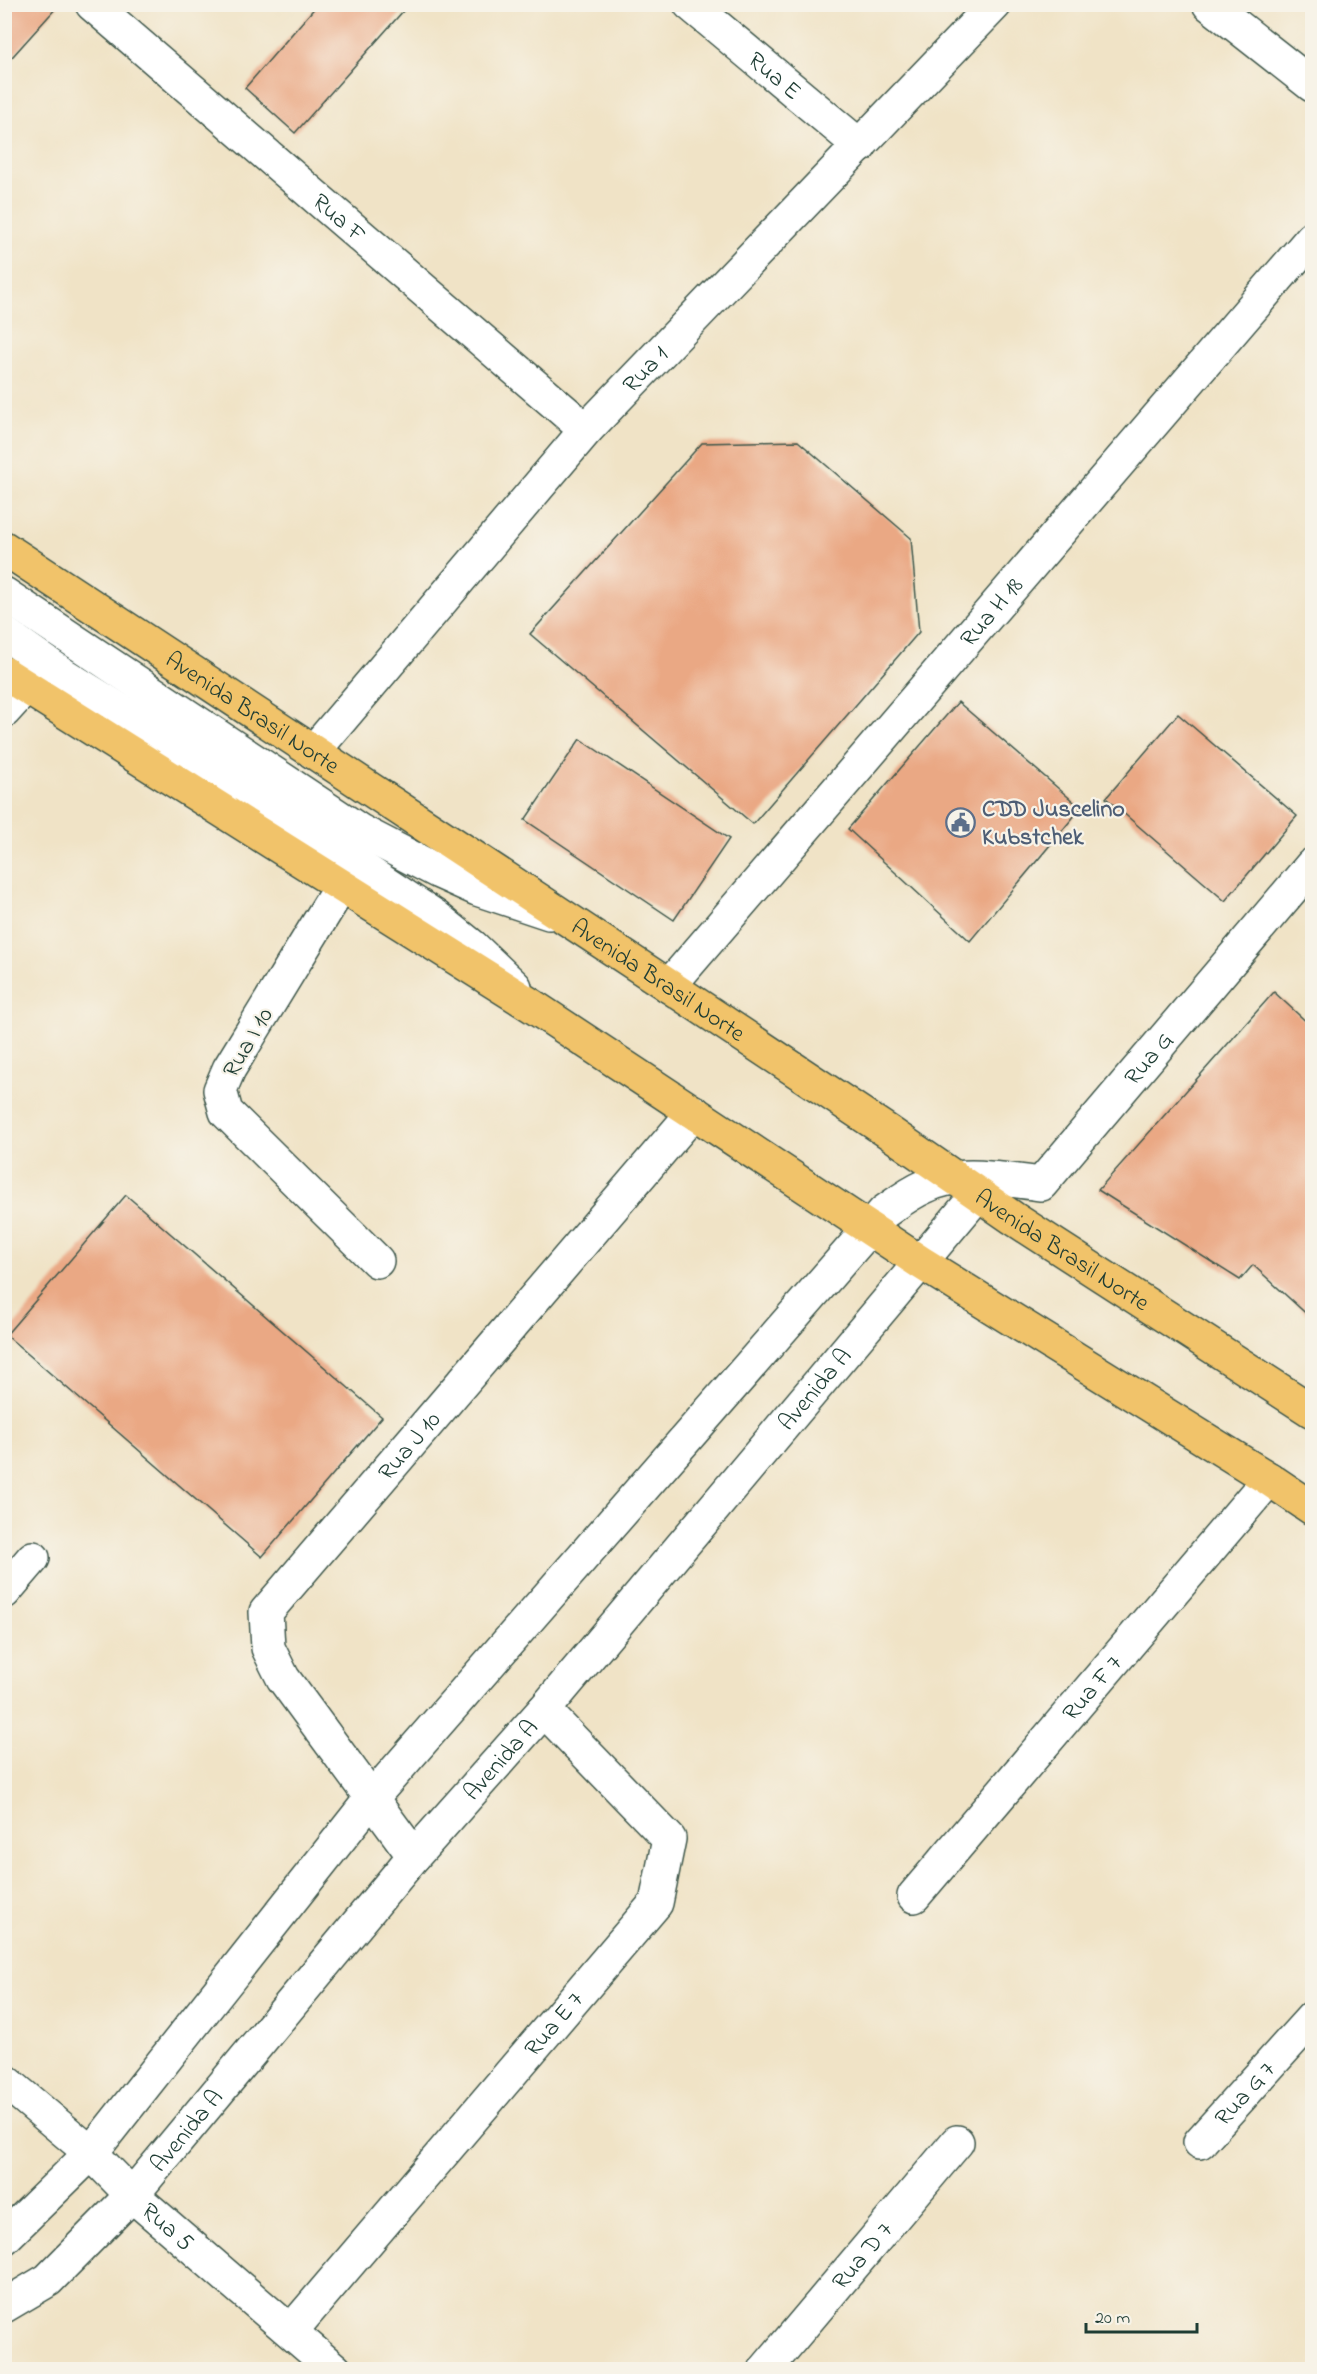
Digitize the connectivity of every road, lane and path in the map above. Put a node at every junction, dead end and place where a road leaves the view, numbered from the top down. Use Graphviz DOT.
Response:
graph roads {
  1 [pos="92,4"];
  2 [pos="690,4"];
  3 [pos="995,4"];
  4 [pos="1209,4"];
  5 [pos="1312,85"];
  6 [pos="860,146"];
  7 [pos="1312,238"];
  8 [pos="586,430"];
  9 [pos="4,548"];
  10 [pos="4,594"];
  11 [pos="4,633"];
  12 [pos="11,691"];
  13 [pos="313,752"];
  14 [pos="1312,866"];
  15 [pos="342,886"];
  16 [pos="566,918"];
  17 [pos="669,986"];
  18 [pos="534,1007"];
  19 [pos="694,1112"];
  20 [pos="966,1186"];
  21 [pos="870,1228"];
  22 [pos="377,1261"];
  23 [pos="921,1262"];
  24 [pos="1312,1412"];
  25 [pos="1269,1479"];
  26 [pos="1312,1508"];
  27 [pos="33,1558"];
  28 [pos="4,1593"];
  29 [pos="544,1710"];
  30 [pos="372,1799"];
  31 [pos="414,1856"];
  32 [pos="914,1896"];
  33 [pos="1312,2018"];
  34 [pos="4,2080"];
  35 [pos="957,2142"];
  36 [pos="1200,2142"];
  37 [pos="91,2153"];
  38 [pos="132,2195"];
  39 [pos="4,2238"];
  40 [pos="4,2306"];
  41 [pos="291,2331"];
  42 [pos="335,2370"];
  43 [pos="765,2370"];
  1 -- 8 [label="street, Rua F"];
  2 -- 6 [label="street, Rua E"];
  3 -- 6 [label="street, Rua 1"];
  4 -- 5 [label="street"];
  6 -- 8 [label="street, Rua 1"];
  7 -- 17 [label="street, Rua H 18"];
  8 -- 13 [label="street, Rua 1"];
  9 -- 13 [label="main road, Avenida Brasil Norte"];
  10 -- 16 [label="street"];
  11 -- 18 [label="street"];
  12 -- 15 [label="main road"];
  13 -- 16 [label="main road, Avenida Brasil Norte"];
  14 -- 20 [label="street, Rua G"];
  15 -- 18 [label="main road"];
  15 -- 22 [label="street, Rua I 10"];
  16 -- 17 [label="main road, Avenida Brasil Norte"];
  17 -- 20 [label="main road, Avenida Brasil Norte"];
  18 -- 19 [label="main road"];
  19 -- 21 [label="main road"];
  19 -- 30 [label="street, Rua J 10"];
  20 -- 21 [label="street"];
  20 -- 23 [label="street, Avenida A"];
  20 -- 24 [label="main road, Avenida Brasil Norte"];
  21 -- 23 [label="main road"];
  21 -- 30 [label="street"];
  23 -- 25 [label="main road"];
  23 -- 29 [label="street, Avenida A"];
  25 -- 26 [label="main road"];
  25 -- 32 [label="street, Rua F 7"];
  27 -- 28 [label="street"];
  29 -- 31 [label="street, Avenida A"];
  29 -- 41 [label="street, Rua E 7"];
  30 -- 31 [label="street, Rua J 10"];
  30 -- 37 [label="street"];
  31 -- 38 [label="street, Avenida A"];
  33 -- 36 [label="street, Rua G 7"];
  34 -- 37 [label="street, Rua 5"];
  35 -- 43 [label="street, Rua D 7"];
  37 -- 38 [label="street, Rua 5"];
  37 -- 39 [label="street"];
  38 -- 40 [label="street, Avenida A"];
  38 -- 41 [label="street, Rua 5"];
  41 -- 42 [label="street, Rua 5"];
}
